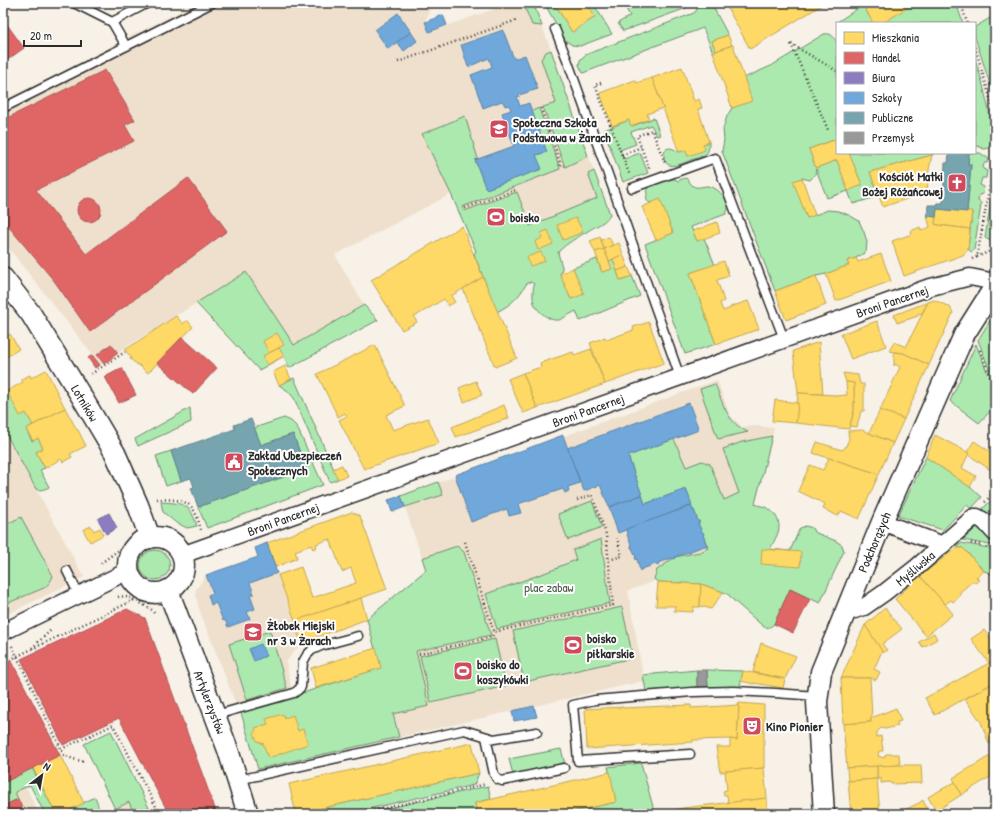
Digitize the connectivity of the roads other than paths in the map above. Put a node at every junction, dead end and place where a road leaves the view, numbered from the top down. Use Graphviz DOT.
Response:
graph roads {
  1 [pos="74,3"];
  2 [pos="148,3"];
  3 [pos="212,3"];
  4 [pos="112,22"];
  5 [pos="555,29"];
  6 [pos="126,46"];
  7 [pos="3,108"];
  8 [pos="633,188"];
  9 [pos="3,278"];
  10 [pos="995,282"];
  11 [pos="995,286"];
  12 [pos="784,340"];
  13 [pos="680,377"];
  14 [pos="882,522"];
  15 [pos="150,538"];
  16 [pos="991,539"];
  17 [pos="943,545"];
  18 [pos="182,555"];
  19 [pos="67,571"];
  20 [pos="128,571"];
  21 [pos="168,590"];
  22 [pos="79,595"];
  23 [pos="845,613"];
  24 [pos="4,631"];
  25 [pos="358,636"];
  26 [pos="817,696"];
  27 [pos="215,715"];
  28 [pos="537,732"];
  29 [pos="486,737"];
  30 [pos="690,754"];
  31 [pos="564,768"];
  32 [pos="237,780"];
  33 [pos="248,814"];
  34 [pos="824,814"];
  1 -- 4 [label="lane"];
  2 -- 4 [label="lane"];
  3 -- 6 [label="lane"];
  4 -- 6 [label="lane"];
  5 -- 13 [label="lane"];
  6 -- 7 [label="lane"];
  8 -- 12 [label="lane"];
  9 -- 15 [label="street, Lotników"];
  10 -- 12 [label="street, Broni Pancernej"];
  11 -- 14 [label="street, Podchorążych"];
  12 -- 13 [label="street, Broni Pancernej"];
  13 -- 18 [label="street, Broni Pancernej"];
  14 -- 17 [label="street"];
  14 -- 23 [label="street, Podchorążych"];
  15 -- 18 [label="street"];
  15 -- 20 [label="street"];
  16 -- 17 [label="street, Myśliwska"];
  17 -- 23 [label="street, Myśliwska"];
  18 -- 21 [label="street"];
  19 -- 22 [label="lane"];
  20 -- 21 [label="street"];
  20 -- 22 [label="street"];
  21 -- 27 [label="street, Artylerzystów"];
  22 -- 24 [label="street"];
  23 -- 26 [label="street, Podchorążych"];
  25 -- 27 [label="lane"];
  26 -- 30 [label="lane"];
  26 -- 34 [label="street, Podchorążych"];
  27 -- 32 [label="street, Artylerzystów"];
  28 -- 29 [label="lane"];
  29 -- 31 [label="lane"];
  29 -- 32 [label="lane"];
  32 -- 33 [label="street, Artylerzystów"];
}
